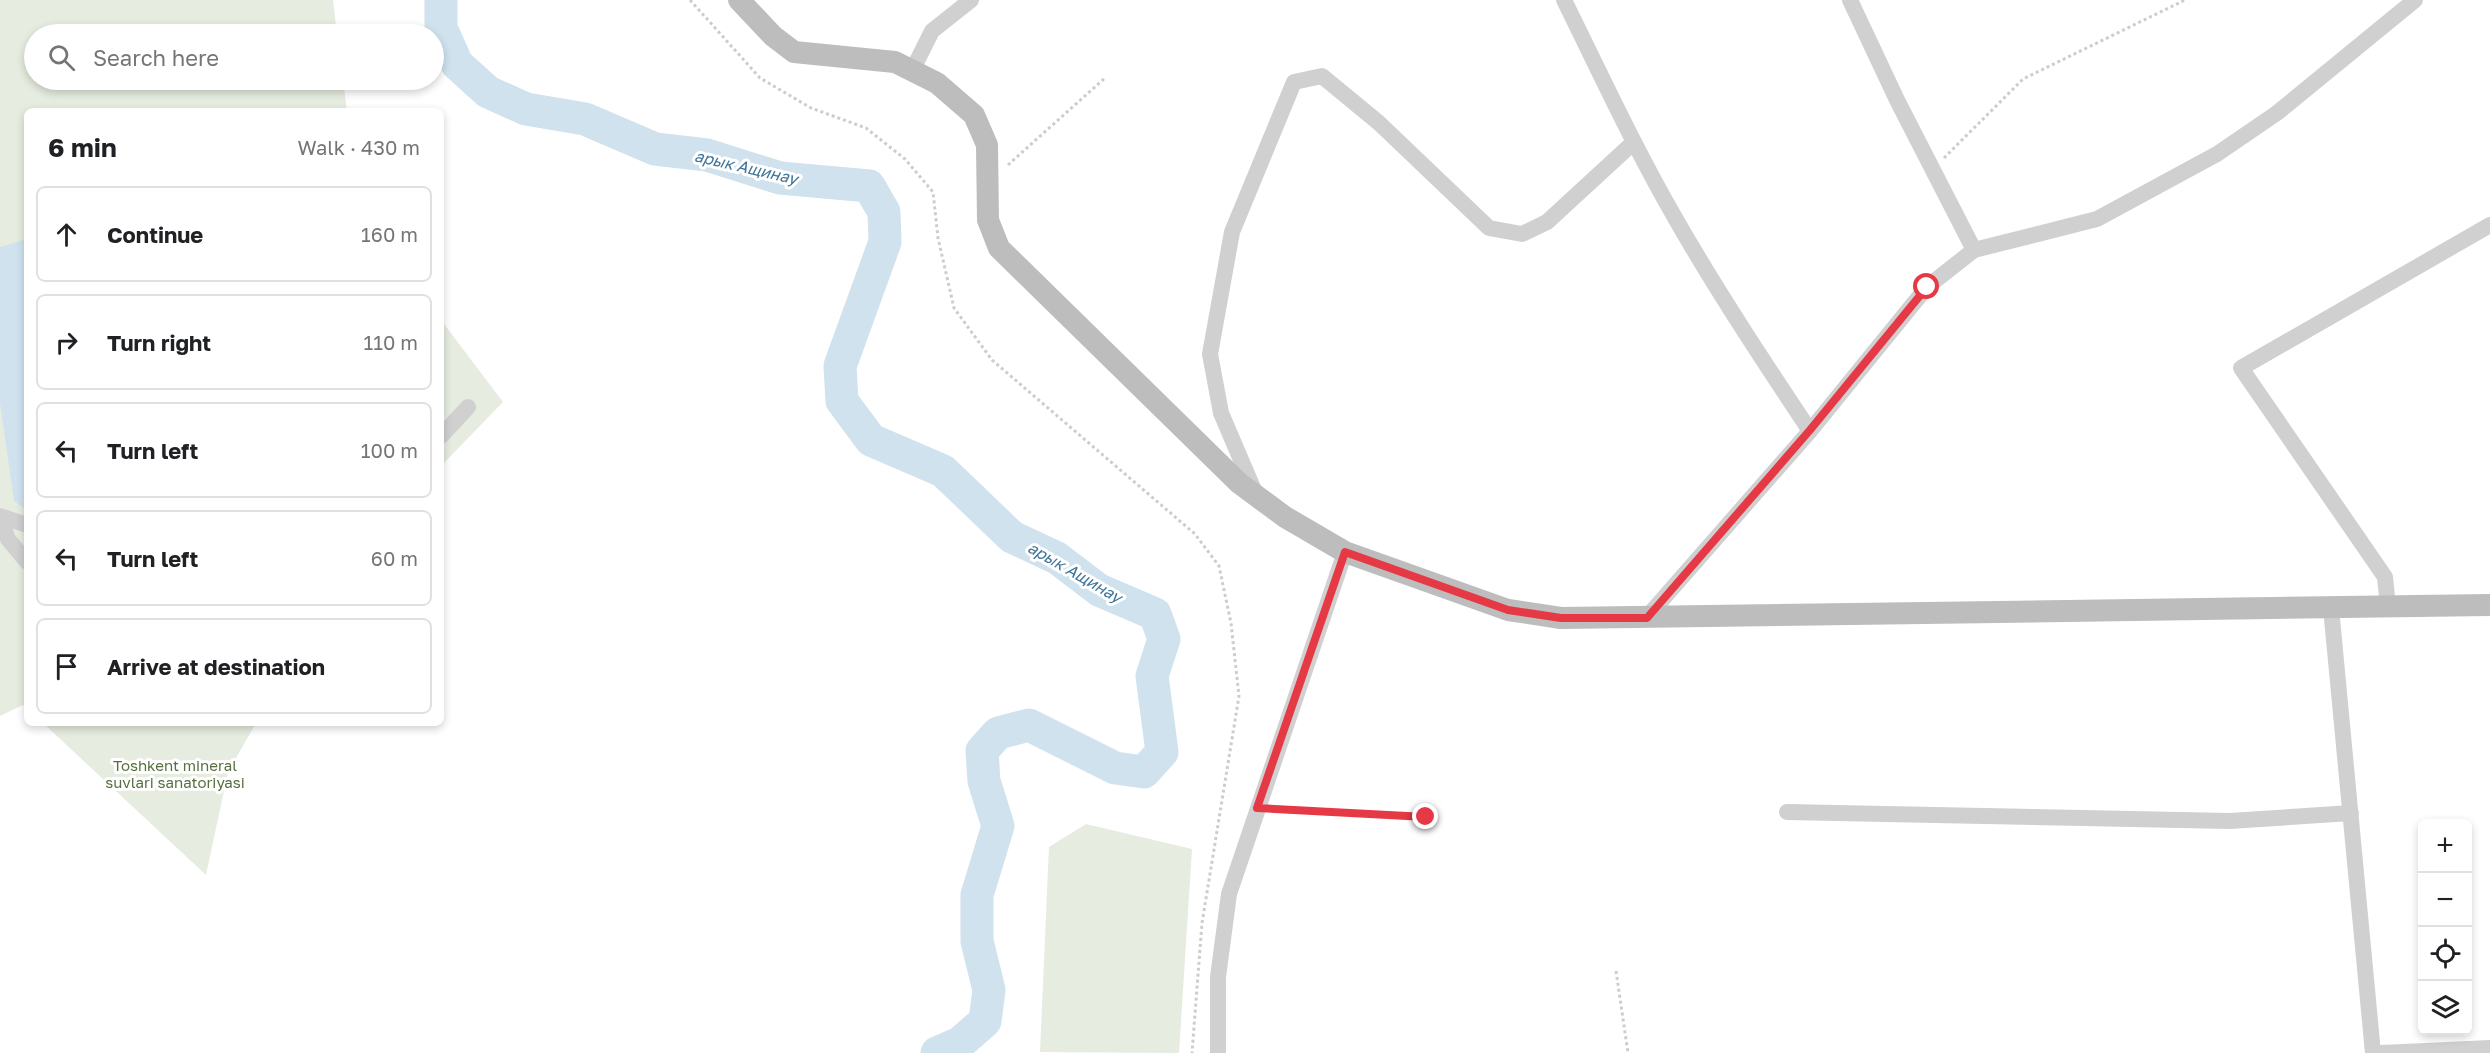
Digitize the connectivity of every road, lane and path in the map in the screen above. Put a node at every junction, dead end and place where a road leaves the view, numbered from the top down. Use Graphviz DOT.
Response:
graph roads {
  1 [pos="690,0"];
  2 [pos="739,0"];
  3 [pos="971,0"];
  4 [pos="1564,0"];
  5 [pos="1850,0"];
  6 [pos="2185,0"];
  7 [pos="2415,0"];
  8 [pos="912,71"];
  9 [pos="1106,77"];
  10 [pos="1634,142"];
  11 [pos="1933,170"];
  12 [pos="987,184"];
  13 [pos="2490,225"];
  14 [pos="1974,250"];
  15 [pos="468,407"];
  16 [pos="1810,430"];
  17 [pos="444,433"];
  18 [pos="1256,496"];
  19 [pos="0,517"];
  20 [pos="24,524"];
  21 [pos="1345,552"];
  22 [pos="24,558"];
  23 [pos="2490,605"];
  24 [pos="2388,607"];
  25 [pos="2331,608"];
  26 [pos="1647,618"];
  27 [pos="1257,808"];
  28 [pos="1787,812"];
  29 [pos="2350,813"];
  30 [pos="1426,817"];
  31 [pos="1616,971"];
  32 [pos="2490,1048"];
  33 [pos="1192,1053"];
  34 [pos="1218,1053"];
  35 [pos="1628,1053"];
  36 [pos="2373,1053"];
  37 [pos="2381,1053"];
  1 -- 33 [label="path"];
  2 -- 8 [label="main road"];
  3 -- 8 [label="street"];
  4 -- 10 [label="street"];
  5 -- 11 [label="street"];
  6 -- 11 [label="path"];
  7 -- 14 [label="street"];
  8 -- 12 [label="main road"];
  9 -- 12 [label="path"];
  10 -- 16 [label="street"];
  10 -- 18 [label="street"];
  11 -- 14 [label="street"];
  12 -- 18 [label="main road"];
  13 -- 24 [label="street"];
  14 -- 16 [label="street"];
  15 -- 17 [label="street"];
  16 -- 26 [label="street"];
  18 -- 21 [label="main road"];
  19 -- 20 [label="street"];
  19 -- 22 [label="street"];
  21 -- 26 [label="main road"];
  21 -- 27 [label="street"];
  23 -- 24 [label="main road"];
  24 -- 25 [label="main road"];
  25 -- 26 [label="main road"];
  25 -- 29 [label="street"];
  27 -- 30 [label="path"];
  27 -- 34 [label="street"];
  28 -- 29 [label="street"];
  29 -- 36 [label="street"];
  31 -- 35 [label="path"];
  32 -- 37 [label="street"];
}
